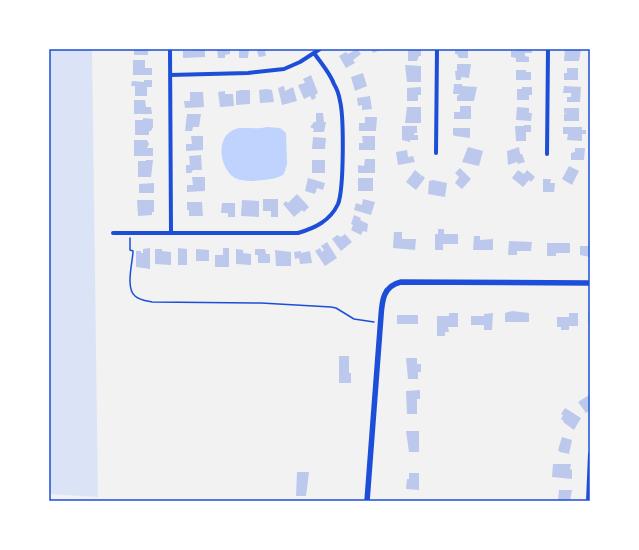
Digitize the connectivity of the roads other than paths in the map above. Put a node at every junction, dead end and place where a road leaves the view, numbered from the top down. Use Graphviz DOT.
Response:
graph roads {
  1 [pos="170,49"];
  2 [pos="320,49"];
  3 [pos="437,49"];
  4 [pos="548,49"];
  5 [pos="314,53"];
  6 [pos="170,75"];
  7 [pos="436,153"];
  8 [pos="547,154"];
  9 [pos="113,233"];
  10 [pos="171,233"];
  11 [pos="590,283"];
  12 [pos="590,454"];
  13 [pos="367,501"];
  14 [pos="588,501"];
  1 -- 6 [label="street"];
  2 -- 5 [label="street"];
  3 -- 7 [label="street"];
  4 -- 8 [label="street"];
  5 -- 6 [label="street"];
  5 -- 10 [label="street"];
  6 -- 10 [label="street"];
  9 -- 10 [label="street"];
  11 -- 13 [label="street"];
  12 -- 14 [label="street"];
}
